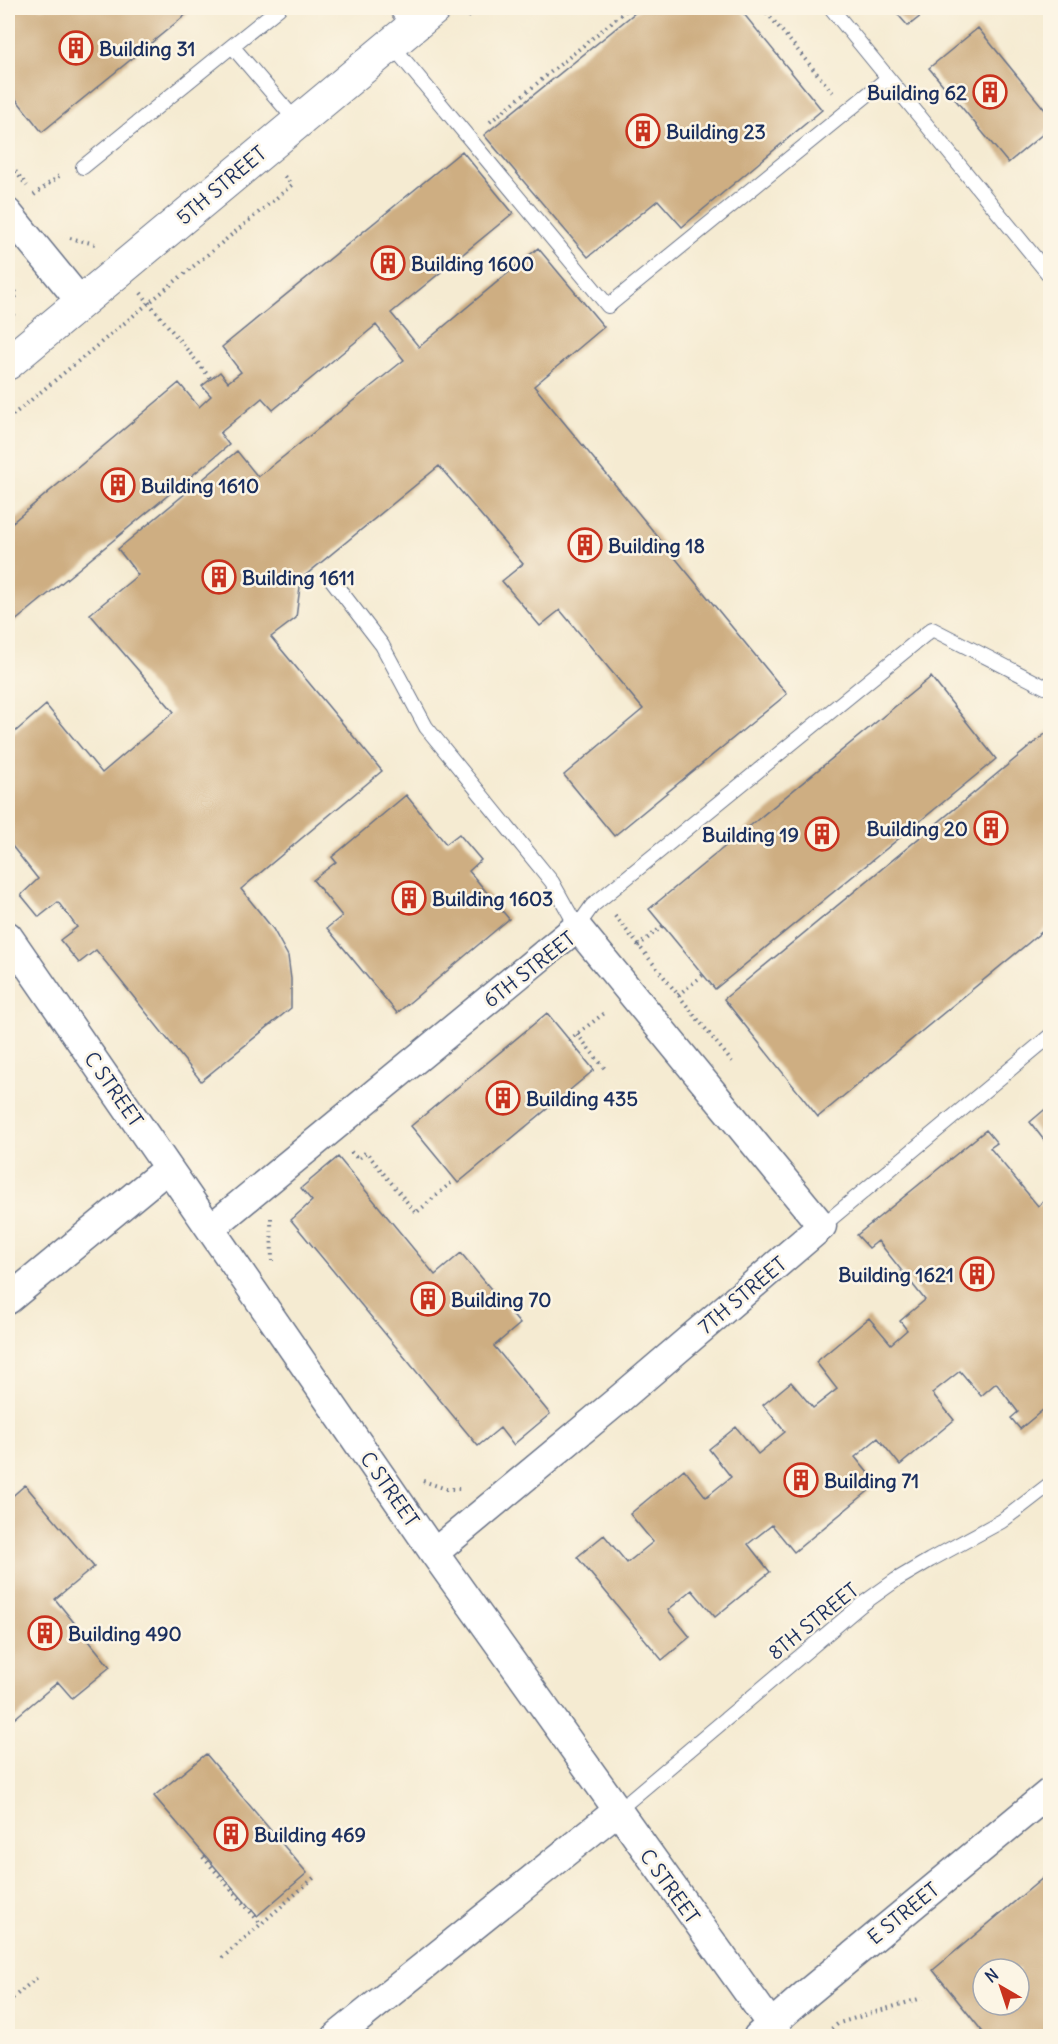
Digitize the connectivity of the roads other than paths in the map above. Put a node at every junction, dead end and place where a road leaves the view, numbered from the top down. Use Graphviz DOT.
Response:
graph roads {
  1 [pos="279,8"];
  2 [pos="831,8"];
  3 [pos="419,22"];
  4 [pos="232,46"];
  5 [pos="888,78"];
  6 [pos="297,122"];
  7 [pos="84,167"];
  8 [pos="8,213"];
  9 [pos="1050,276"];
  10 [pos="80,301"];
  11 [pos="9,358"];
  12 [pos="332,580"];
  13 [pos="1050,683"];
  14 [pos="577,927"];
  15 [pos="8,936"];
  16 [pos="1050,1036"];
  17 [pos="168,1168"];
  18 [pos="822,1226"];
  19 [pos="211,1228"];
  20 [pos="8,1300"];
  21 [pos="1050,1484"];
  22 [pos="434,1553"];
  23 [pos="1050,1792"];
  24 [pos="617,1811"];
  25 [pos="769,2033"];
  26 [pos="337,2037"];
  1 -- 4 [label="lane"];
  2 -- 5 [label="lane"];
  3 -- 5 [label="lane"];
  3 -- 6 [label="street, 5TH STREET"];
  4 -- 6 [label="lane"];
  4 -- 7 [label="lane"];
  5 -- 9 [label="lane"];
  6 -- 10 [label="street, 5TH STREET"];
  8 -- 10 [label="street"];
  10 -- 11 [label="street, 5TH STREET"];
  12 -- 14 [label="lane"];
  13 -- 14 [label="lane"];
  14 -- 18 [label="street, 6TH STREET"];
  14 -- 19 [label="street, 6TH STREET"];
  15 -- 17 [label="street, C STREET"];
  16 -- 18 [label="lane, 7TH STREET"];
  17 -- 19 [label="street, C STREET"];
  17 -- 20 [label="street"];
  18 -- 22 [label="street, 7TH STREET"];
  19 -- 22 [label="street, C STREET"];
  21 -- 24 [label="lane, 8TH STREET"];
  22 -- 24 [label="street, C STREET"];
  23 -- 25 [label="street, E STREET"];
  24 -- 25 [label="street, C STREET"];
  24 -- 26 [label="street"];
}
